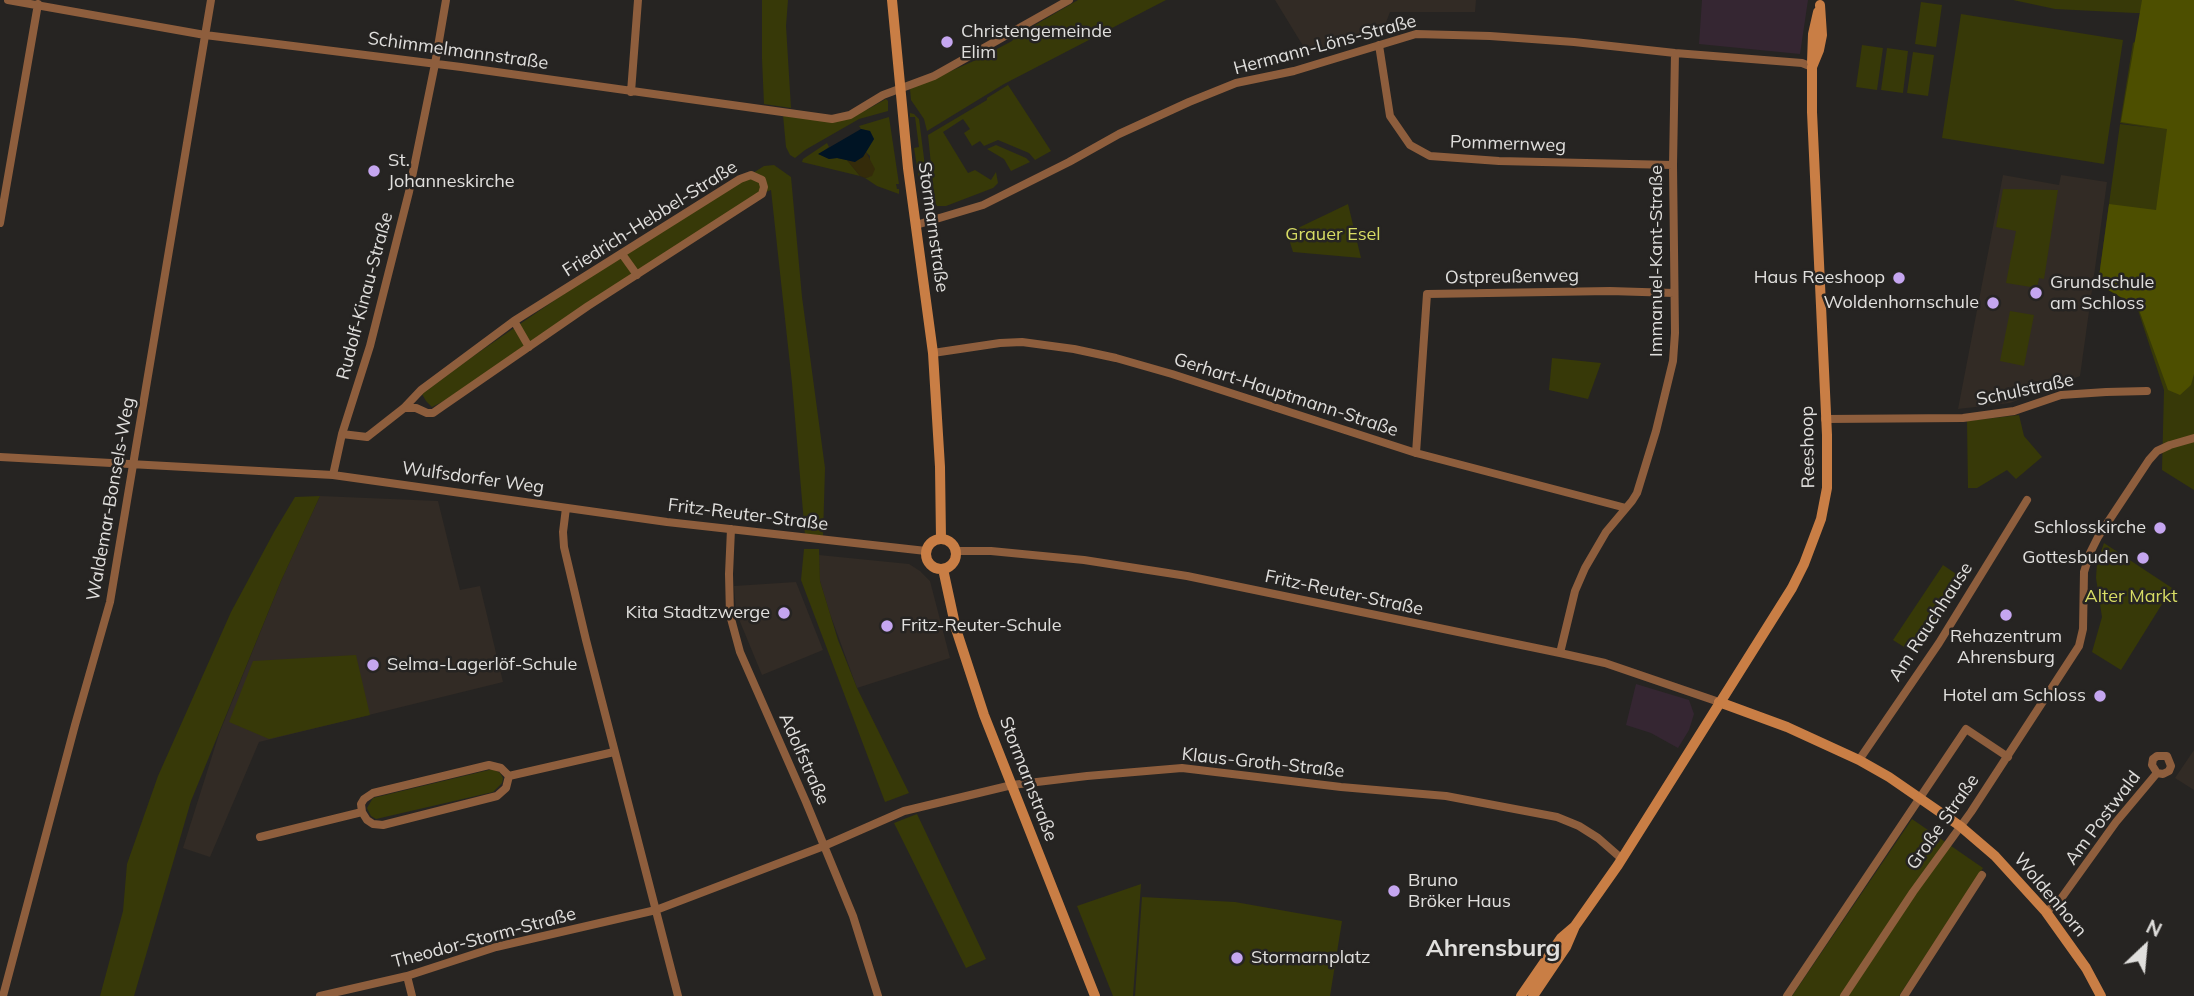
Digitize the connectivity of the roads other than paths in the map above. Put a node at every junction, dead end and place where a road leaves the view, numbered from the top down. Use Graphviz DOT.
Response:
graph roads {
  1 [pos="8,0"];
  2 [pos="211,0"];
  3 [pos="446,0"];
  4 [pos="638,0"];
  5 [pos="892,0"];
  6 [pos="1069,0"];
  7 [pos="1820,2"];
  8 [pos="38,4"];
  9 [pos="205,35"];
  10 [pos="1379,45"];
  11 [pos="1675,53"];
  12 [pos="436,64"];
  13 [pos="1812,66"];
  14 [pos="899,88"];
  15 [pos="631,92"];
  16 [pos="1672,165"];
  17 [pos="0,223"];
  18 [pos="916,225"];
  19 [pos="622,254"];
  20 [pos="637,275"];
  21 [pos="1674,293"];
  22 [pos="514,321"];
  23 [pos="529,347"];
  24 [pos="933,353"];
  25 [pos="2147,391"];
  26 [pos="404,408"];
  27 [pos="1825,419"];
  28 [pos="342,435"];
  29 [pos="2194,438"];
  30 [pos="1416,453"];
  31 [pos="0,457"];
  32 [pos="134,464"];
  33 [pos="333,475"];
  34 [pos="2027,500"];
  35 [pos="566,508"];
  36 [pos="1626,508"];
  37 [pos="731,529"];
  38 [pos="941,539"];
  39 [pos="926,551"];
  40 [pos="956,551"];
  41 [pos="943,569"];
  42 [pos="1560,653"];
  43 [pos="1719,702"];
  44 [pos="614,752"];
  45 [pos="2008,757"];
  46 [pos="1859,760"];
  47 [pos="2157,773"];
  48 [pos="509,776"];
  49 [pos="1012,785"];
  50 [pos="1919,798"];
  51 [pos="362,813"];
  52 [pos="1960,826"];
  53 [pos="260,837"];
  54 [pos="824,846"];
  55 [pos="1622,859"];
  56 [pos="1982,875"];
  57 [pos="656,910"];
  58 [pos="2046,912"];
  59 [pos="1575,926"];
  60 [pos="407,976"];
  61 [pos="3,996"];
  62 [pos="320,996"];
  63 [pos="412,996"];
  64 [pos="678,996"];
  65 [pos="878,996"];
  66 [pos="1095,996"];
  67 [pos="1521,996"];
  68 [pos="1533,996"];
  69 [pos="1787,996"];
  70 [pos="1844,996"];
  71 [pos="1904,996"];
  72 [pos="2101,996"];
  1 -- 8 [label="street, Schimmelmannstraße"];
  2 -- 9 [label="street, Waldemar-Bonsels-Weg"];
  3 -- 12 [label="street, Rudolf-Kinau-Straße"];
  4 -- 15 [label="street"];
  5 -- 14 [label="street, Stormarnstraße"];
  6 -- 14 [label="street, Schimmelmannstraße"];
  7 -- 13 [label="street, Reeshoop"];
  8 -- 9 [label="street, Schimmelmannstraße"];
  8 -- 17 [label="street"];
  9 -- 12 [label="street, Schimmelmannstraße"];
  9 -- 32 [label="street, Waldemar-Bonsels-Weg"];
  10 -- 11 [label="street, Hermann-Löns-Straße"];
  10 -- 16 [label="street, Pommernweg"];
  10 -- 18 [label="street, Hermann-Löns-Straße"];
  11 -- 13 [label="street, Hermann-Löns-Straße"];
  11 -- 16 [label="street, Immanuel-Kant-Straße"];
  12 -- 15 [label="street, Schimmelmannstraße"];
  12 -- 28 [label="street, Rudolf-Kinau-Straße"];
  13 -- 27 [label="street, Reeshoop"];
  14 -- 15 [label="street, Schimmelmannstraße"];
  14 -- 18 [label="street, Stormarnstraße"];
  16 -- 21 [label="street, Immanuel-Kant-Straße"];
  18 -- 24 [label="street, Stormarnstraße"];
  19 -- 20 [label="street"];
  19 -- 20 [label="street, Friedrich-Hebbel-Straße"];
  19 -- 22 [label="street, Friedrich-Hebbel-Straße"];
  20 -- 23 [label="street, Friedrich-Hebbel-Straße"];
  21 -- 30 [label="street, Ostpreußenweg"];
  21 -- 36 [label="street, Immanuel-Kant-Straße"];
  22 -- 23 [label="street"];
  22 -- 26 [label="street, Friedrich-Hebbel-Straße"];
  23 -- 26 [label="street, Friedrich-Hebbel-Straße"];
  24 -- 30 [label="street, Gerhart-Hauptmann-Straße"];
  24 -- 38 [label="street, Stormarnstraße"];
  25 -- 27 [label="street, Schulstraße"];
  26 -- 28 [label="street, Friedrich-Hebbel-Straße"];
  27 -- 43 [label="street, Reeshoop"];
  28 -- 33 [label="street, Rudolf-Kinau-Straße"];
  29 -- 45 [label="street, Große Straße"];
  30 -- 36 [label="street, Gerhart-Hauptmann-Straße"];
  31 -- 32 [label="street, Wulfsdorfer Weg"];
  32 -- 33 [label="street, Wulfsdorfer Weg"];
  32 -- 61 [label="street, Waldemar-Bonsels-Weg"];
  33 -- 35 [label="street, Wulfsdorfer Weg"];
  34 -- 46 [label="street, Am Rauchhause"];
  35 -- 37 [label="street, Fritz-Reuter-Straße"];
  35 -- 44 [label="street, Wulfsdorfer Weg"];
  36 -- 42 [label="street, Immanuel-Kant-Straße"];
  37 -- 39 [label="street, Fritz-Reuter-Straße"];
  37 -- 54 [label="street, Adolfstraße"];
  38 -- 39 [label="street"];
  38 -- 40 [label="street"];
  39 -- 41 [label="street"];
  40 -- 41 [label="street"];
  40 -- 42 [label="street, Fritz-Reuter-Straße"];
  41 -- 49 [label="street, Stormarnstraße"];
  42 -- 43 [label="street, Fritz-Reuter-Straße"];
  43 -- 46 [label="street, Woldenhorn"];
  43 -- 55 [label="street, Reeshoop"];
  44 -- 48 [label="street"];
  44 -- 57 [label="street, Wulfsdorfer Weg"];
  45 -- 50 [label="street, Große Straße"];
  45 -- 52 [label="street, Große Straße"];
  46 -- 50 [label="street, Woldenhorn"];
  47 -- 58 [label="street, Am Postwald"];
  48 -- 51 [label="street"];
  48 -- 51 [label="street"];
  49 -- 54 [label="street, Klaus-Groth-Straße"];
  49 -- 55 [label="street, Klaus-Groth-Straße"];
  49 -- 66 [label="street, Stormarnstraße"];
  50 -- 52 [label="street, Woldenhorn"];
  50 -- 69 [label="street, Große Straße"];
  51 -- 53 [label="street"];
  52 -- 58 [label="street, Woldenhorn"];
  52 -- 70 [label="street, Große Straße"];
  54 -- 57 [label="street, Klaus-Groth-Straße"];
  54 -- 65 [label="street, Adolfstraße"];
  55 -- 59 [label="street, Reeshoop"];
  56 -- 71 [label="street"];
  57 -- 60 [label="street, Theodor-Storm-Straße"];
  57 -- 64 [label="street, Wulfsdorfer Weg"];
  58 -- 72 [label="street, Woldenhorn"];
  59 -- 67 [label="street"];
  59 -- 68 [label="street"];
  60 -- 62 [label="street, Theodor-Storm-Straße"];
  60 -- 63 [label="street"];
}
